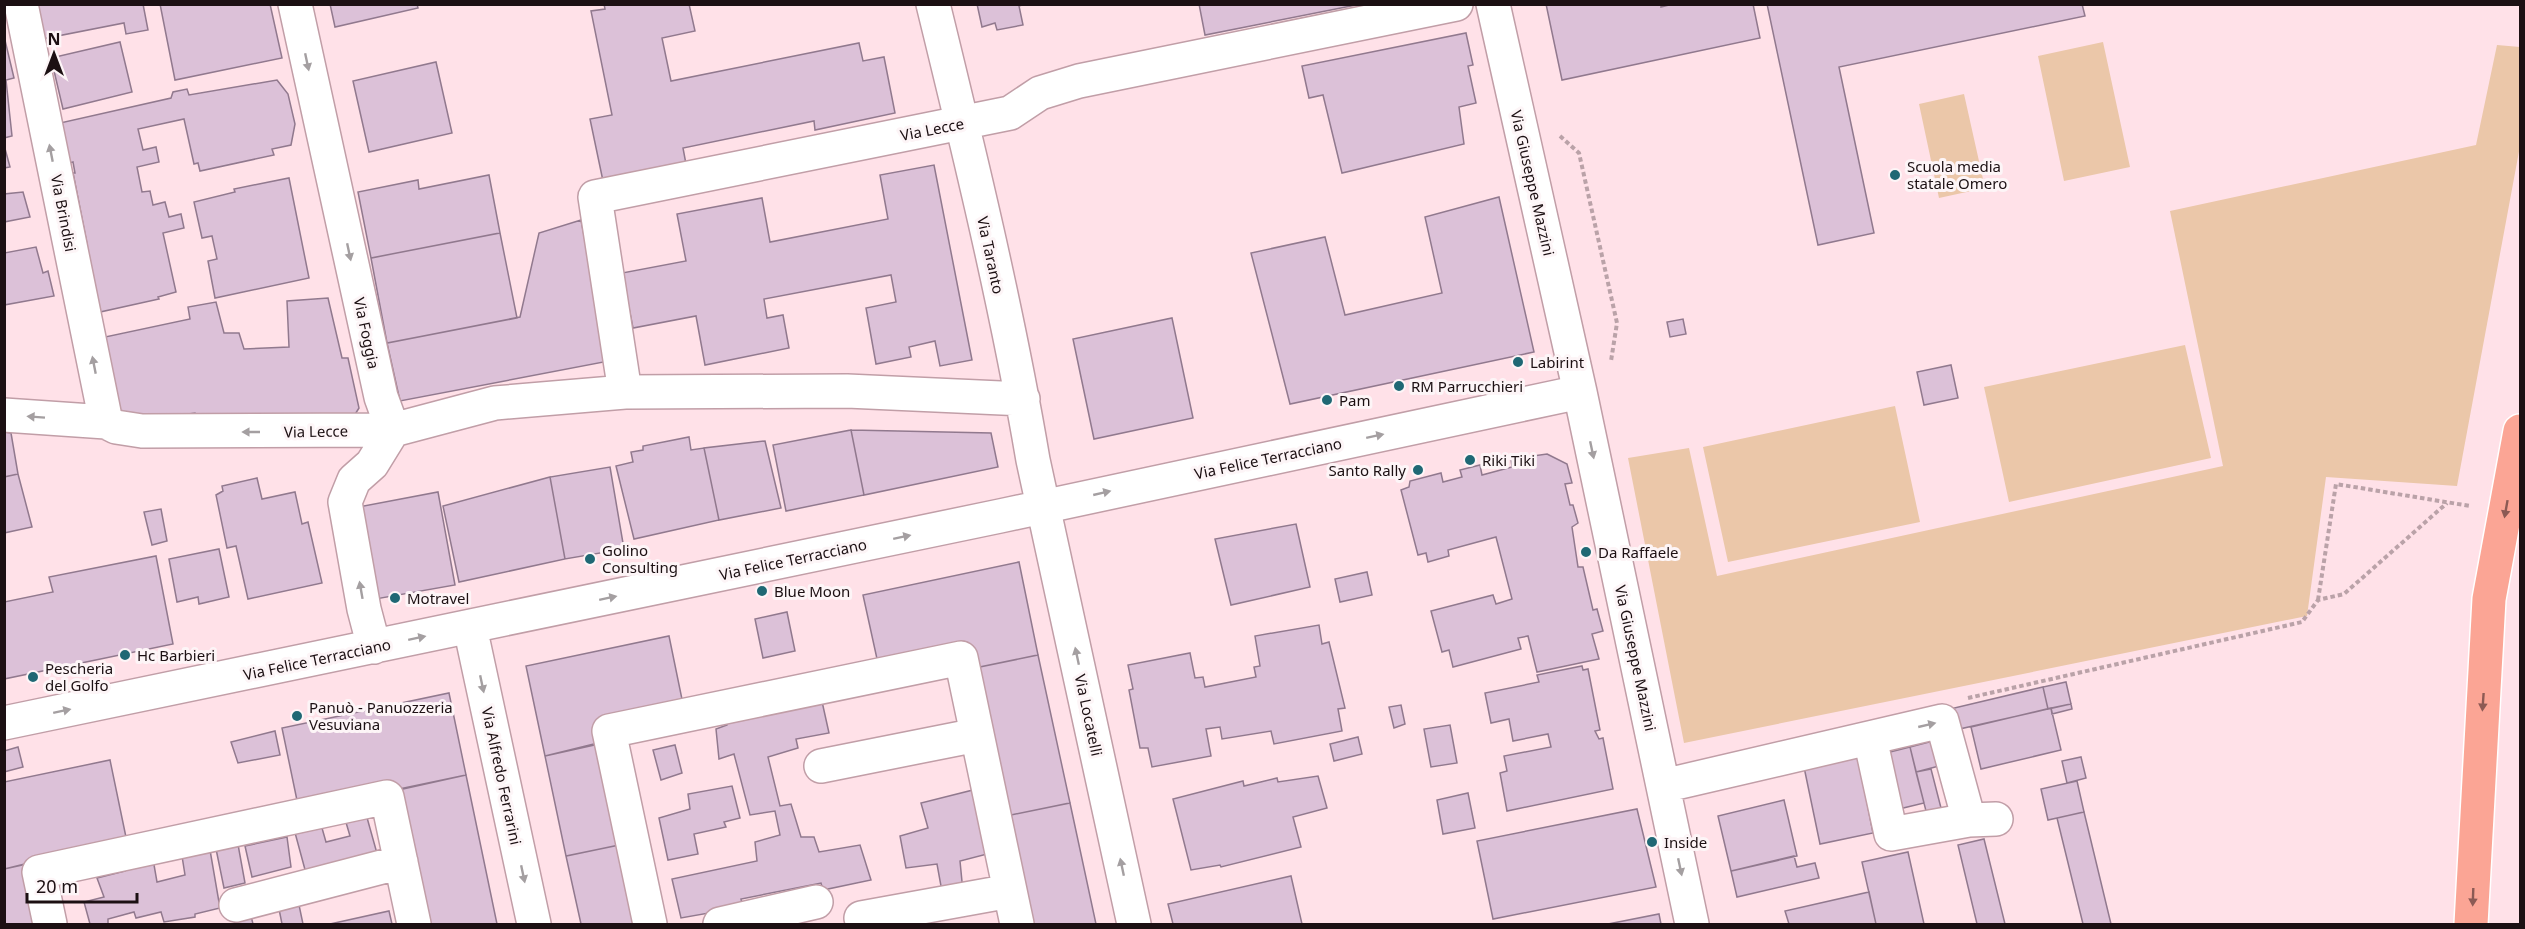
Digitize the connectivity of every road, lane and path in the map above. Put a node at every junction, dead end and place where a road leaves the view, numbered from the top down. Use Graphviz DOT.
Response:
graph roads {
  1 [pos="21,4"];
  2 [pos="295,4"];
  3 [pos="933,4"];
  4 [pos="1456,4"];
  5 [pos="1493,4"];
  6 [pos="962,123"];
  7 [pos="1557,133"];
  8 [pos="1610,366"];
  9 [pos="625,392"];
  10 [pos="1580,392"];
  11 [pos="1023,399"];
  12 [pos="4,415"];
  13 [pos="106,422"];
  14 [pos="393,430"];
  15 [pos="2520,431"];
  16 [pos="2447,503"];
  17 [pos="1045,506"];
  18 [pos="2476,506"];
  19 [pos="2318,600"];
  20 [pos="470,627"];
  21 [pos="374,647"];
  22 [pos="1966,698"];
  23 [pos="4,723"];
  24 [pos="977,735"];
  25 [pos="1870,738"];
  26 [pos="821,766"];
  27 [pos="1663,786"];
  28 [pos="401,862"];
  29 [pos="1010,891"];
  30 [pos="816,902"];
  31 [pos="236,904"];
  32 [pos="861,918"];
  33 [pos="50,924"];
  34 [pos="414,924"];
  35 [pos="534,924"];
  36 [pos="651,924"];
  37 [pos="720,924"];
  38 [pos="1017,924"];
  39 [pos="1134,924"];
  40 [pos="1692,924"];
  41 [pos="2471,924"];
  13 -- 1 [label="street, Via Brindisi, one-way"];
  2 -- 14 [label="street, Via Foggia, one-way"];
  3 -- 6 [label="street, Via Taranto"];
  4 -- 6 [label="street, Via Lecce"];
  5 -- 10 [label="street, Via Giuseppe Mazzini"];
  6 -- 9 [label="street, Via Lecce"];
  6 -- 11 [label="street, Via Taranto"];
  7 -- 8 [label="path"];
  9 -- 11 [label="street, Via Lecce"];
  9 -- 14 [label="street, Via Lecce"];
  17 -- 10 [label="street, Via Felice Terracciano, one-way"];
  10 -- 27 [label="street, Via Giuseppe Mazzini, one-way"];
  11 -- 17 [label="street, Via Taranto"];
  13 -- 12 [label="street, Via Lecce, one-way"];
  14 -- 13 [label="street, Via Lecce, one-way"];
  21 -- 14 [label="street, one-way"];
  15 -- 41 [label="highway, one-way"];
  16 -- 18 [label="path"];
  16 -- 19 [label="path"];
  16 -- 19 [label="path"];
  20 -- 17 [label="street, Via Felice Terracciano, one-way"];
  39 -- 17 [label="street, Via Locatelli, one-way"];
  19 -- 22 [label="path"];
  21 -- 20 [label="street, Via Felice Terracciano, one-way"];
  20 -- 35 [label="street, Via Alfredo Ferrarini, one-way"];
  23 -- 21 [label="street, Via Felice Terracciano, one-way"];
  24 -- 26 [label="street"];
  24 -- 29 [label="street"];
  24 -- 36 [label="street"];
  25 -- 25 [label="street, one-way"];
  25 -- 27 [label="street"];
  27 -- 40 [label="street, Via Giuseppe Mazzini, one-way"];
  28 -- 31 [label="street"];
  28 -- 33 [label="street"];
  28 -- 34 [label="street"];
  29 -- 32 [label="street"];
  29 -- 38 [label="street"];
  30 -- 37 [label="street"];
}
